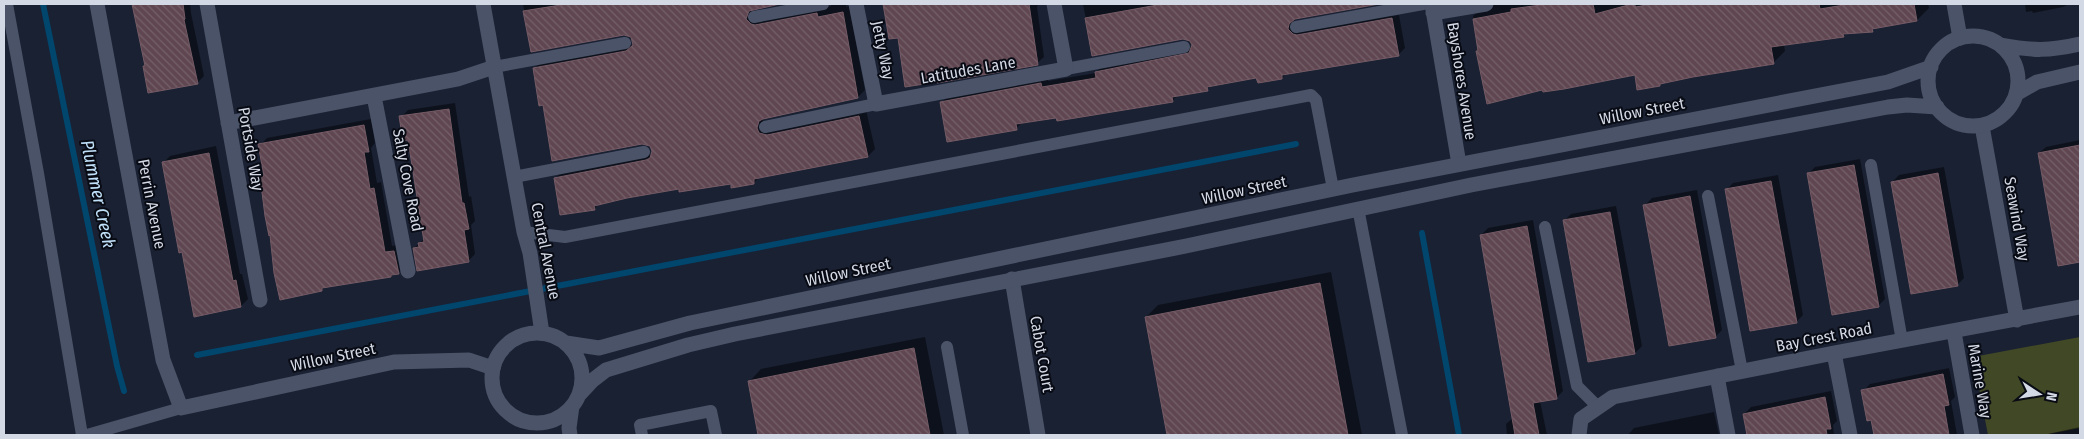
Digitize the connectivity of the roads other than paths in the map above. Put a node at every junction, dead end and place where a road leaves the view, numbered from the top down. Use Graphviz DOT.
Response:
graph roads {
  1 [pos="7,4"];
  2 [pos="96,4"];
  3 [pos="207,4"];
  4 [pos="483,4"];
  5 [pos="823,4"];
  6 [pos="856,4"];
  7 [pos="1054,4"];
  8 [pos="1486,4"];
  9 [pos="1954,4"];
  10 [pos="1429,7"];
  11 [pos="754,17"];
  12 [pos="1296,27"];
  13 [pos="1960,38"];
  14 [pos="625,43"];
  15 [pos="2080,44"];
  16 [pos="2001,45"];
  17 [pos="1184,47"];
  18 [pos="494,67"];
  19 [pos="1931,67"];
  20 [pos="1066,70"];
  21 [pos="2080,72"];
  22 [pos="2016,94"];
  23 [pos="374,96"];
  24 [pos="876,104"];
  25 [pos="1937,107"];
  26 [pos="228,123"];
  27 [pos="1982,126"];
  28 [pos="765,127"];
  29 [pos="644,152"];
  30 [pos="1459,164"];
  31 [pos="1872,165"];
  32 [pos="514,177"];
  33 [pos="1333,189"];
  34 [pos="1708,196"];
  35 [pos="1358,208"];
  36 [pos="1545,227"];
  37 [pos="524,232"];
  38 [pos="408,271"];
  39 [pos="1012,279"];
  40 [pos="260,300"];
  41 [pos="2080,307"];
  42 [pos="2017,320"];
  43 [pos="1954,332"];
  44 [pos="542,333"];
  45 [pos="1902,341"];
  46 [pos="566,343"];
  47 [pos="948,347"];
  48 [pos="1834,353"];
  49 [pos="493,368"];
  50 [pos="1742,371"];
  51 [pos="1716,376"];
  52 [pos="576,401"];
  53 [pos="181,408"];
  54 [pos="1598,408"];
  55 [pos="531,429"];
  56 [pos="82,435"];
  57 [pos="87,435"];
  58 [pos="570,435"];
  59 [pos="642,435"];
  60 [pos="716,435"];
  61 [pos="963,435"];
  62 [pos="1038,435"];
  63 [pos="1402,435"];
  64 [pos="1579,435"];
  65 [pos="1728,435"];
  66 [pos="1850,435"];
  67 [pos="1972,435"];
  1 -- 56 [label="lane"];
  2 -- 53 [label="street, Perrin Avenue"];
  3 -- 26 [label="street, Portside Way"];
  4 -- 18 [label="street, Central Avenue"];
  5 -- 11 [label="lane"];
  6 -- 24 [label="street, Jetty Way"];
  7 -- 20 [label="street"];
  8 -- 10 [label="street"];
  9 -- 13 [label="street"];
  10 -- 12 [label="lane"];
  10 -- 30 [label="street, Bayshores Avenue"];
  13 -- 16 [label="street"];
  13 -- 19 [label="street"];
  14 -- 18 [label="lane"];
  15 -- 16 [label="street"];
  16 -- 22 [label="street"];
  17 -- 20 [label="lane"];
  18 -- 23 [label="street"];
  18 -- 32 [label="street, Central Avenue"];
  19 -- 25 [label="street"];
  19 -- 30 [label="street, Willow Street"];
  20 -- 24 [label="street, Latitudes Lane"];
  21 -- 22 [label="street"];
  22 -- 27 [label="street"];
  23 -- 26 [label="street"];
  23 -- 38 [label="street, Salty Cove Road"];
  24 -- 28 [label="lane"];
  25 -- 27 [label="street"];
  25 -- 35 [label="street"];
  26 -- 40 [label="street, Portside Way"];
  27 -- 42 [label="street, Seawind Way"];
  29 -- 32 [label="lane"];
  30 -- 33 [label="street, Willow Street"];
  31 -- 45 [label="lane"];
  32 -- 37 [label="street, Central Avenue"];
  33 -- 37 [label="lane"];
  33 -- 46 [label="street, Willow Street"];
  34 -- 50 [label="lane"];
  35 -- 39 [label="street"];
  35 -- 63 [label="lane"];
  36 -- 54 [label="lane"];
  37 -- 44 [label="street, Central Avenue"];
  39 -- 52 [label="street"];
  39 -- 62 [label="street, Cabot Court"];
  41 -- 42 [label="street, Bay Crest Road"];
  42 -- 43 [label="street, Bay Crest Road"];
  43 -- 45 [label="street, Bay Crest Road"];
  43 -- 67 [label="street, Marine Way"];
  44 -- 46 [label="street"];
  44 -- 49 [label="street"];
  45 -- 48 [label="street, Bay Crest Road"];
  46 -- 52 [label="street"];
  47 -- 61 [label="lane"];
  48 -- 50 [label="street, Bay Crest Road"];
  48 -- 66 [label="street"];
  49 -- 53 [label="street, Willow Street"];
  49 -- 55 [label="street"];
  50 -- 51 [label="street, Bay Crest Road"];
  51 -- 54 [label="street, Bay Crest Road"];
  51 -- 65 [label="street"];
  52 -- 55 [label="street"];
  52 -- 58 [label="street"];
  53 -- 57 [label="lane"];
  54 -- 64 [label="street, Bay Crest Road"];
  59 -- 60 [label="lane"];
}
